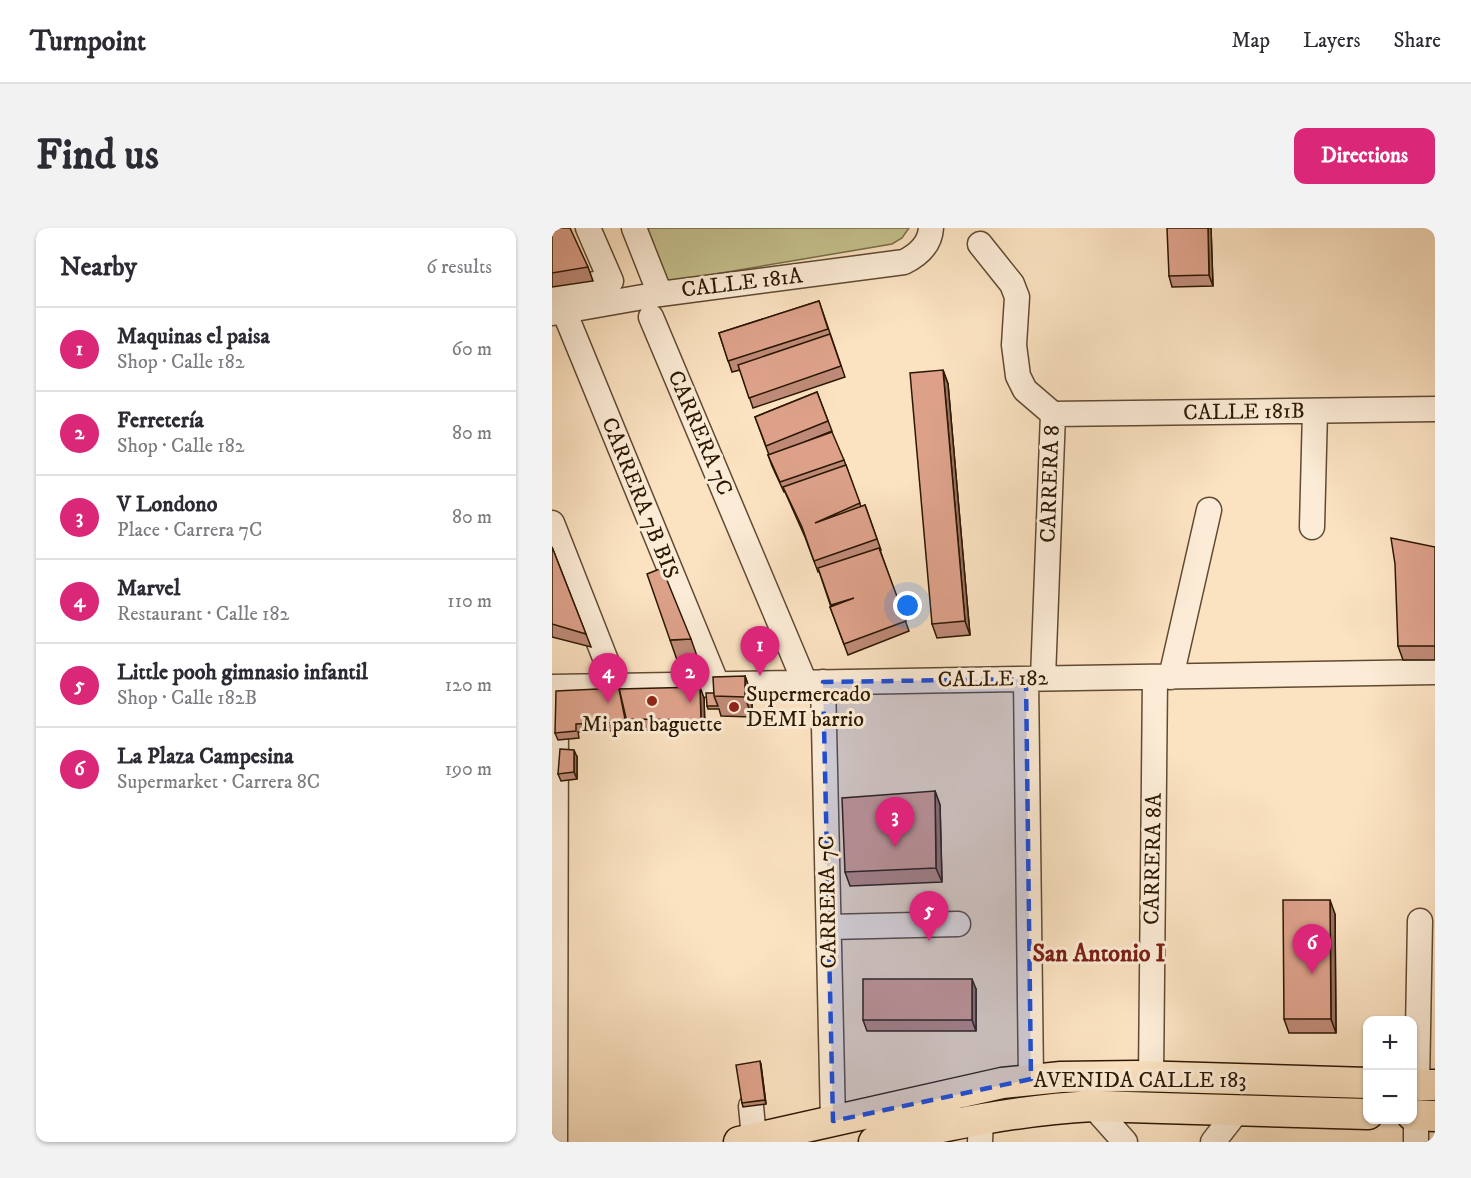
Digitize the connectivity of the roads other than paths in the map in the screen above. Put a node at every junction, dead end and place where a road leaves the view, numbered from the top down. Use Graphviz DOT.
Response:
graph roads {
  1 [pos="588,228"];
  2 [pos="634,228"];
  3 [pos="929,236"];
  4 [pos="980,244"];
  5 [pos="660,294"];
  6 [pos="556,305"];
  7 [pos="651,317"];
  8 [pos="1435,409"];
  9 [pos="1315,411"];
  10 [pos="1053,414"];
  11 [pos="1209,510"];
  12 [pos="552,523"];
  13 [pos="1312,527"];
  14 [pos="1435,672"];
  15 [pos="1163,677"];
  16 [pos="1035,679"];
  17 [pos="814,682"];
  18 [pos="717,684"];
  19 [pos="616,686"];
  20 [pos="554,687"];
  21 [pos="554,865"];
  22 [pos="1420,921"];
  23 [pos="958,924"];
  24 [pos="829,927"];
  25 [pos="1151,1077"];
  26 [pos="1031,1079"];
  27 [pos="1363,1083"];
  28 [pos="1421,1085"];
  29 [pos="756,1105"];
  30 [pos="1093,1106"];
  31 [pos="1238,1110"];
  32 [pos="1363,1114"];
  33 [pos="833,1121"];
  34 [pos="981,1130"];
  35 [pos="753,1139"];
  36 [pos="555,1142"];
  37 [pos="874,1142"];
  38 [pos="1125,1142"];
  39 [pos="1213,1142"];
  1 -- 6 [label="street"];
  2 -- 5 [label="street"];
  3 -- 5 [label="street, CALLE 181A"];
  4 -- 10 [label="street, CARRERA 8"];
  5 -- 6 [label="street, CALLE 181A"];
  6 -- 18 [label="street, CARRERA 7B BIS"];
  7 -- 17 [label="street, CARRERA 7C"];
  8 -- 9 [label="street, CALLE 181B"];
  9 -- 10 [label="street, CALLE 181B"];
  9 -- 13 [label="street"];
  10 -- 16 [label="street, CARRERA 8"];
  11 -- 15 [label="street, CARRERA 8A"];
  12 -- 19 [label="street"];
  14 -- 15 [label="street, CALLE 182"];
  15 -- 16 [label="street, CALLE 182"];
  15 -- 25 [label="street, CARRERA 8A"];
  16 -- 17 [label="street, CALLE 182"];
  16 -- 26 [label="street, CARRERA 8"];
  17 -- 18 [label="street, CALLE 182"];
  17 -- 24 [label="street, CARRERA 7C"];
  18 -- 19 [label="street, CALLE 182"];
  19 -- 20 [label="street, CALLE 182"];
  20 -- 21 [label="street"];
  21 -- 36 [label="street"];
  22 -- 28 [label="street"];
  23 -- 24 [label="street"];
  24 -- 33 [label="street, CARRERA 7C"];
  25 -- 26 [label="main road, AVENIDA CALLE 183"];
  25 -- 27 [label="main road, AVENIDA CALLE 183"];
  26 -- 33 [label="main road, AVENIDA CALLE 183"];
  29 -- 35 [label="street"];
  30 -- 31 [label="main road, AVENIDA CALLE 183"];
  30 -- 34 [label="main road, AVENIDA CALLE 183"];
  30 -- 38 [label="street"];
  31 -- 32 [label="main road, AVENIDA CALLE 183"];
  31 -- 39 [label="street"];
  33 -- 35 [label="main road, AVENIDA CALLE 183"];
  34 -- 37 [label="main road, AVENIDA CALLE 183"];
}
